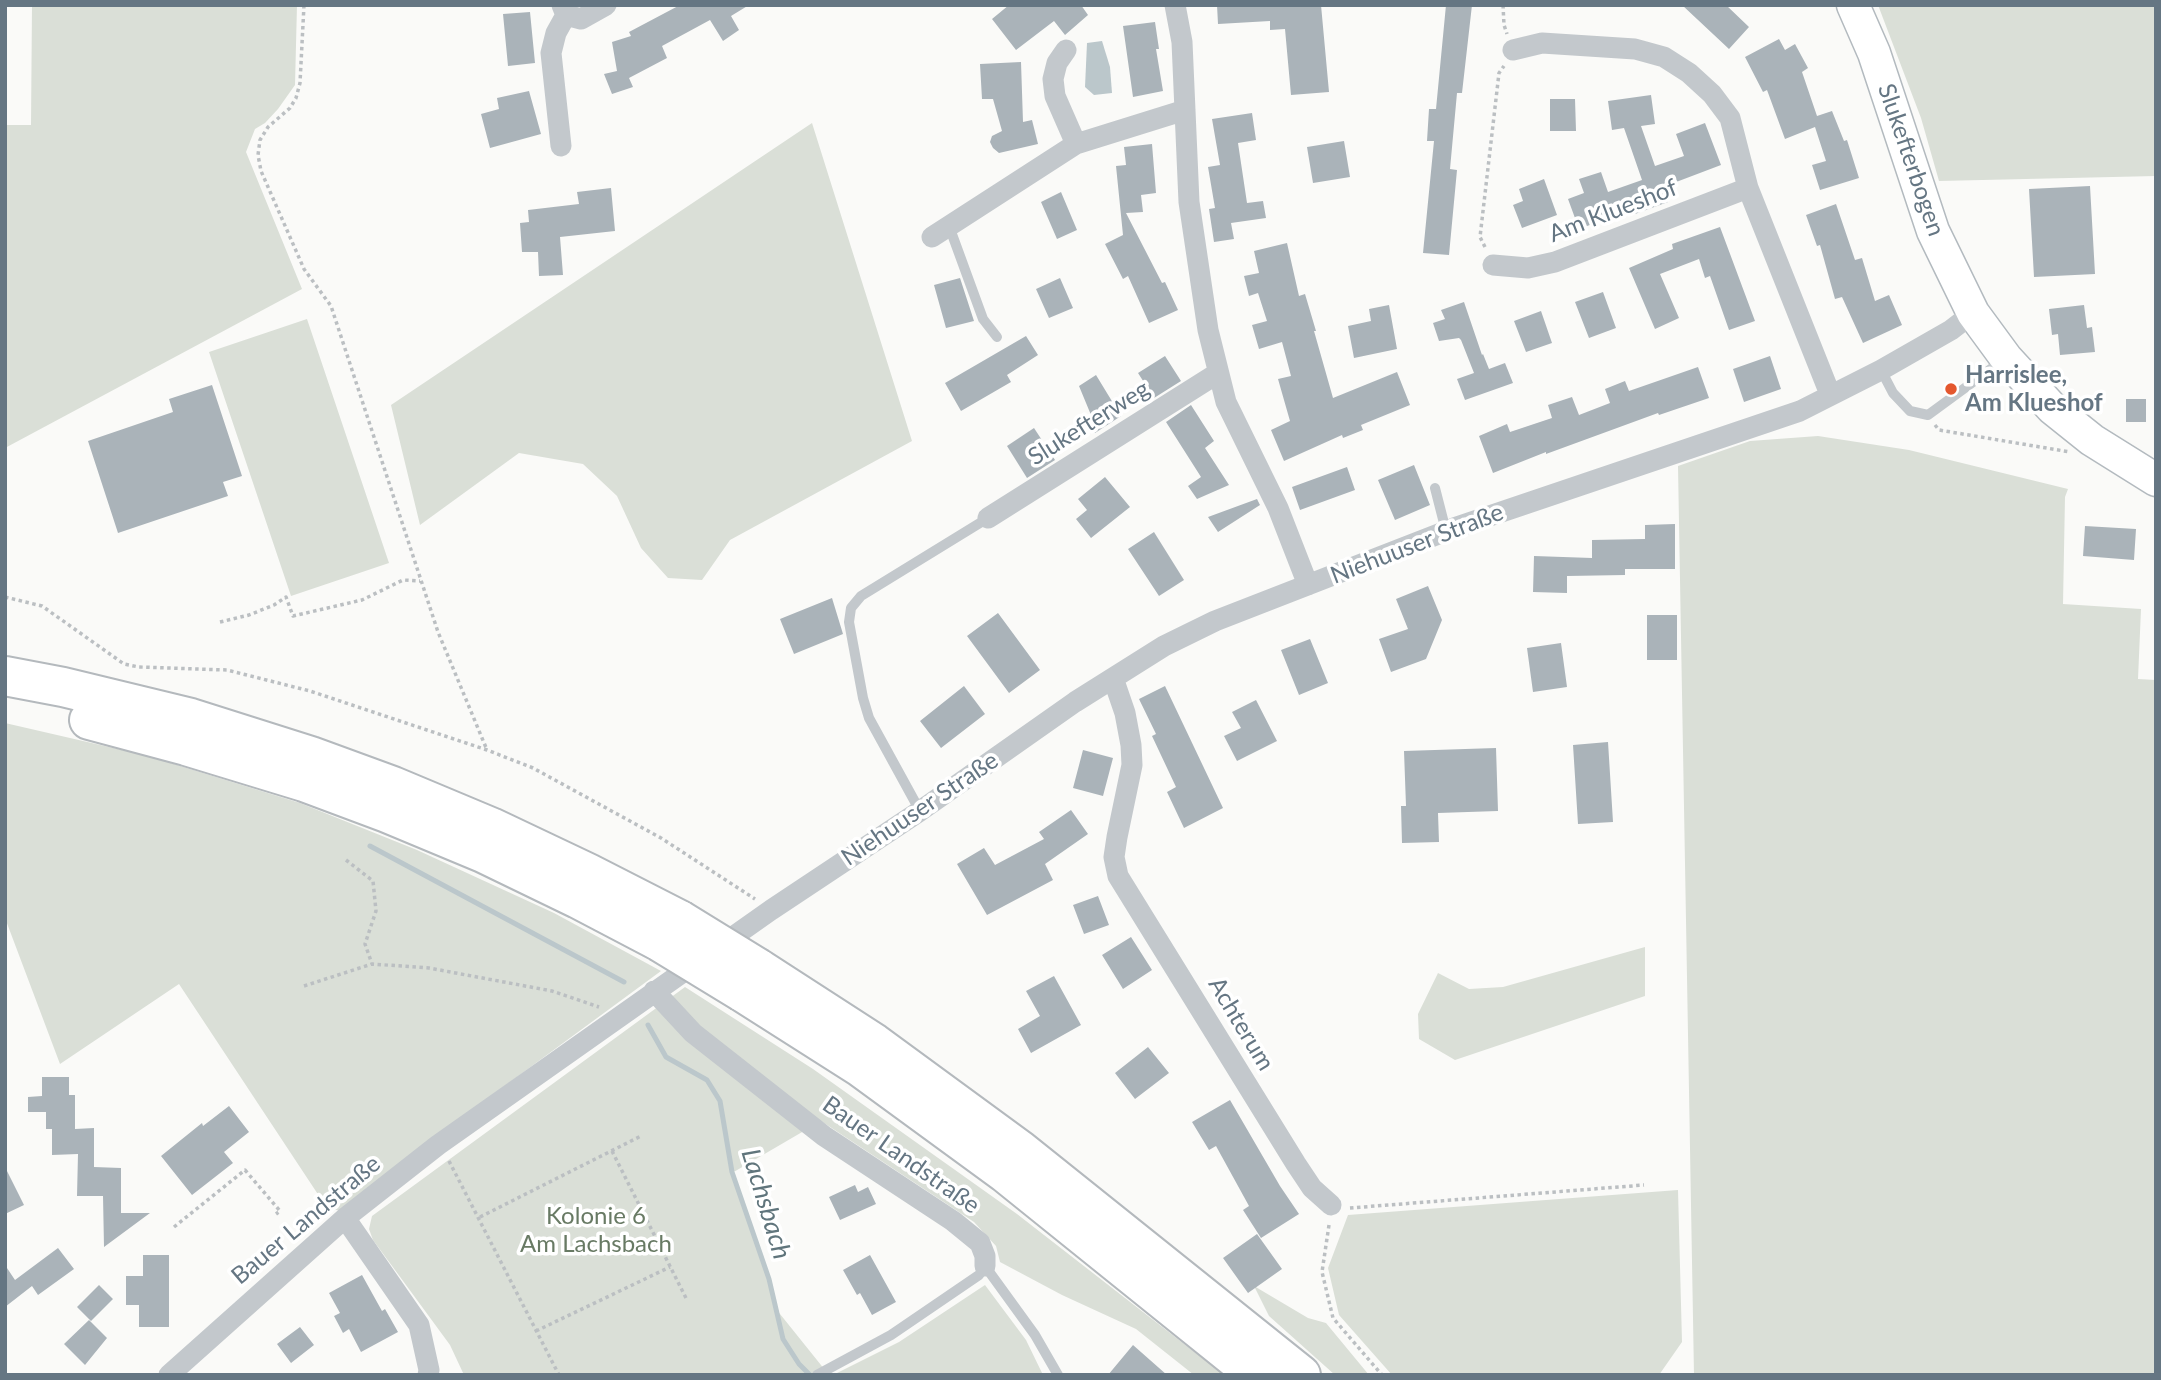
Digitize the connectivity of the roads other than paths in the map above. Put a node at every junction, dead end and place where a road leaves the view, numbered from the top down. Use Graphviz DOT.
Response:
graph roads {
  1 [pos="606,5"];
  2 [pos="1175,5"];
  3 [pos="1853,5"];
  4 [pos="564,10"];
  5 [pos="1066,50"];
  6 [pos="1513,51"];
  7 [pos="1185,110"];
  8 [pos="1076,144"];
  9 [pos="561,146"];
  10 [pos="1748,188"];
  11 [pos="940,231"];
  12 [pos="1493,265"];
  13 [pos="1973,313"];
  14 [pos="997,337"];
  15 [pos="2006,358"];
  16 [pos="1881,370"];
  17 [pos="1218,373"];
  18 [pos="1830,394"];
  19 [pos="2156,480"];
  20 [pos="1435,488"];
  21 [pos="988,518"];
  22 [pos="1447,531"];
  23 [pos="1308,585"];
  24 [pos="5,676"];
  25 [pos="1113,678"];
  26 [pos="5,703"];
  27 [pos="920,811"];
  28 [pos="674,945"];
  29 [pos="750,980"];
  30 [pos="654,990"];
  31 [pos="1331,1205"];
  32 [pos="345,1218"];
  33 [pos="985,1266"];
  34 [pos="818,1374"];
  35 [pos="169,1375"];
  36 [pos="428,1375"];
  37 [pos="1058,1375"];
  38 [pos="1256,1375"];
  39 [pos="1301,1375"];
  1 -- 4 [label="street"];
  2 -- 7 [label="street"];
  3 -- 13 [label="street, Slukefterbogen"];
  4 -- 9 [label="street"];
  5 -- 8 [label="street"];
  6 -- 10 [label="street"];
  7 -- 8 [label="street"];
  7 -- 17 [label="street"];
  8 -- 11 [label="street"];
  10 -- 12 [label="street, Am Klueshof"];
  10 -- 18 [label="street"];
  11 -- 14 [label="lane"];
  13 -- 15 [label="street"];
  13 -- 16 [label="street, Niehuuser Straße"];
  15 -- 16 [label="lane"];
  15 -- 19 [label="street"];
  16 -- 18 [label="street, Niehuuser Straße"];
  17 -- 21 [label="street, Slukefterweg"];
  17 -- 23 [label="street"];
  18 -- 22 [label="street, Niehuuser Straße"];
  20 -- 22 [label="lane"];
  21 -- 27 [label="lane"];
  22 -- 23 [label="street, Niehuuser Straße"];
  23 -- 25 [label="street, Niehuuser Straße"];
  24 -- 28 [label="highway"];
  25 -- 27 [label="street, Niehuuser Straße"];
  25 -- 31 [label="street, Achterum"];
  26 -- 28 [label="highway"];
  27 -- 28 [label="street, Niehuuser Straße"];
  28 -- 29 [label="highway, bridge"];
  28 -- 30 [label="street, Bauer Landstraße"];
  29 -- 38 [label="highway"];
  29 -- 39 [label="highway"];
  30 -- 32 [label="street, Bauer Landstraße"];
  30 -- 33 [label="street, Bauer Landstraße"];
  32 -- 35 [label="street, Bauer Landstraße"];
  32 -- 36 [label="street"];
  33 -- 34 [label="lane"];
  33 -- 37 [label="lane"];
}
